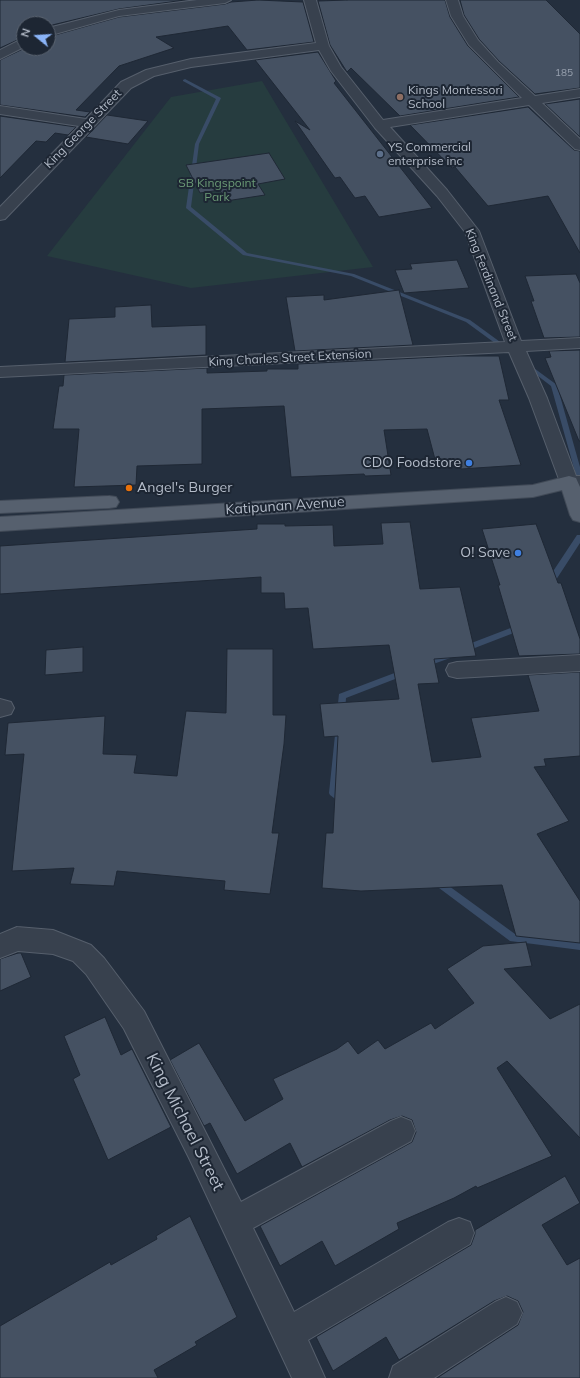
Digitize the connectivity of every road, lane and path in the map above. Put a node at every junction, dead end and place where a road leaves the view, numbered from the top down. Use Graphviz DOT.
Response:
graph roads {
  1 [pos="225,0"];
  2 [pos="310,0"];
  3 [pos="452,0"];
  4 [pos="56,30"];
  5 [pos="16,46"];
  6 [pos="323,46"];
  7 [pos="0,55"];
  8 [pos="580,93"];
  9 [pos="531,101"];
  10 [pos="0,110"];
  11 [pos="89,123"];
  12 [pos="380,125"];
  13 [pos="580,146"];
  14 [pos="0,216"];
  15 [pos="580,343"];
  16 [pos="515,346"];
  17 [pos="0,372"];
  18 [pos="575,482"];
  19 [pos="0,507"];
  20 [pos="580,515"];
  21 [pos="0,524"];
  22 [pos="580,663"];
  23 [pos="456,670"];
  24 [pos="0,946"];
  25 [pos="402,1131"];
  26 [pos="235,1222"];
  27 [pos="460,1233"];
  28 [pos="506,1313"];
  29 [pos="288,1334"];
  30 [pos="309,1378"];
  31 [pos="405,1378"];
  1 -- 4 [label="street"];
  2 -- 6 [label="street, King Ferdinand Street"];
  3 -- 9 [label="street"];
  5 -- 7 [label="street"];
  6 -- 11 [label="street, King George Street"];
  6 -- 12 [label="street, King Ferdinand Street"];
  8 -- 9 [label="street"];
  9 -- 12 [label="street"];
  9 -- 13 [label="street"];
  10 -- 11 [label="street"];
  11 -- 14 [label="street, King George Street"];
  12 -- 16 [label="street, King Ferdinand Street"];
  15 -- 16 [label="street, King Charles Street Extension"];
  16 -- 17 [label="street, King Charles Street Extension"];
  16 -- 18 [label="street, King Ferdinand Street"];
  18 -- 19 [label="main road, Katipunan Avenue"];
  18 -- 20 [label="main road, King Ferdinand Street"];
  18 -- 21 [label="main road, Katipunan Avenue"];
  22 -- 23 [label="street"];
  24 -- 26 [label="street, King Michael Street"];
  25 -- 26 [label="street"];
  26 -- 29 [label="street, King Michael Street"];
  27 -- 29 [label="street"];
  28 -- 31 [label="street"];
  29 -- 30 [label="street, King Michael Street"];
}
